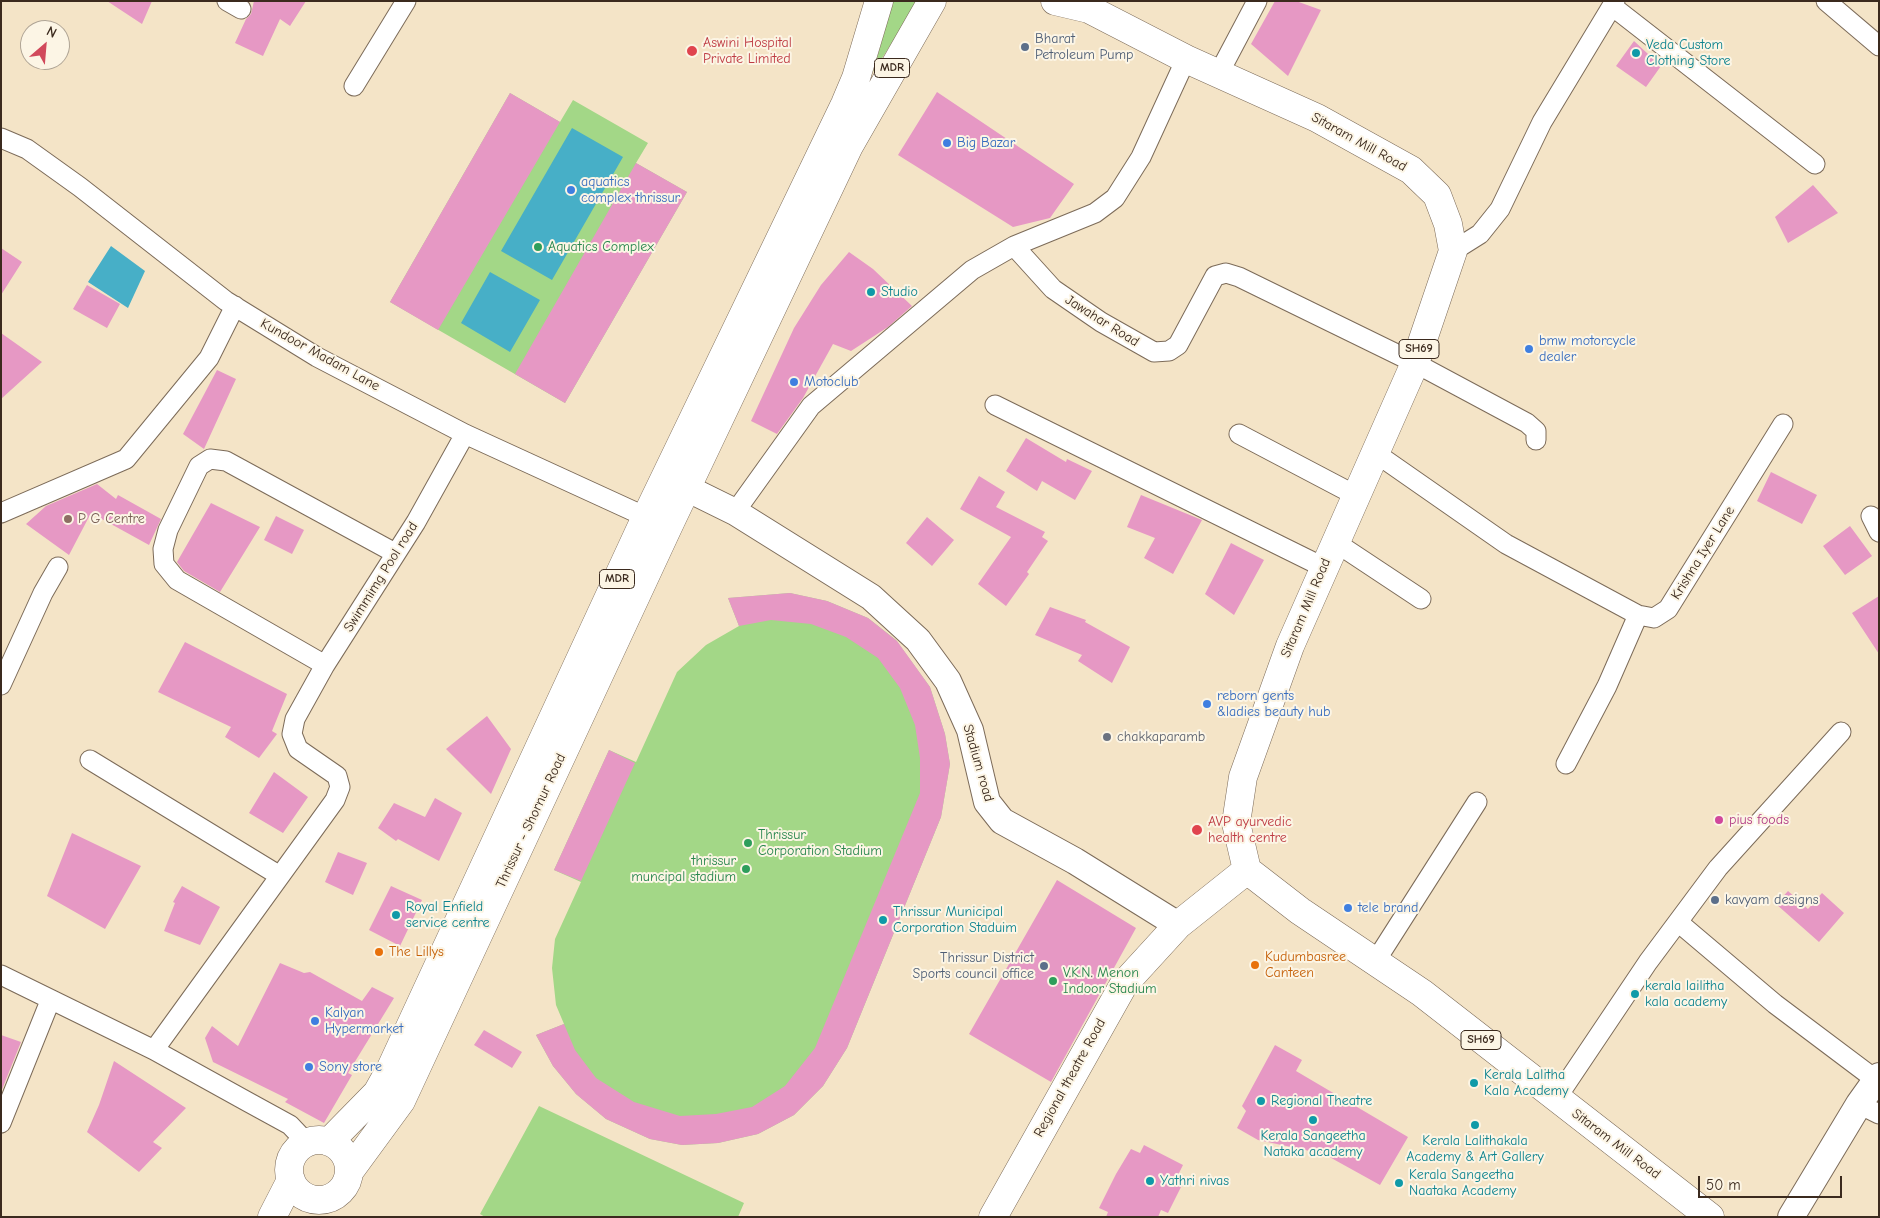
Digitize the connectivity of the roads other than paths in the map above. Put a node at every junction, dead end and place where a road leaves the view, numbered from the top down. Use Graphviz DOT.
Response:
graph roads {
  1 [pos="406,1"];
  2 [pos="879,1"];
  3 [pos="932,1"];
  4 [pos="1055,1"];
  5 [pos="1257,1"];
  6 [pos="1826,1"];
  7 [pos="1087,4"];
  8 [pos="1613,4"];
  9 [pos="1879,46"];
  10 [pos="1186,59"];
  11 [pos="1219,73"];
  12 [pos="354,86"];
  13 [pos="1,138"];
  14 [pos="830,160"];
  15 [pos="1815,164"];
  16 [pos="1014,246"];
  17 [pos="1452,251"];
  18 [pos="235,306"];
  19 [pos="1414,363"];
  20 [pos="995,405"];
  21 [pos="1783,424"];
  22 [pos="465,434"];
  23 [pos="1239,434"];
  24 [pos="1536,440"];
  25 [pos="1374,452"];
  26 [pos="675,482"];
  27 [pos="1355,495"];
  28 [pos="735,512"];
  29 [pos="1,513"];
  30 [pos="657,522"];
  31 [pos="1335,542"];
  32 [pos="395,553"];
  33 [pos="58,567"];
  34 [pos="1323,567"];
  35 [pos="1421,598"];
  36 [pos="1638,615"];
  37 [pos="325,665"];
  38 [pos="1,685"];
  39 [pos="1841,732"];
  40 [pos="90,760"];
  41 [pos="1566,764"];
  42 [pos="1477,802"];
  43 [pos="1247,870"];
  44 [pos="280,876"];
  45 [pos="1678,922"];
  46 [pos="1178,925"];
  47 [pos="1374,962"];
  48 [pos="1,975"];
  49 [pos="50,1001"];
  50 [pos="154,1050"];
  51 [pos="1877,1078"];
  52 [pos="1556,1099"];
  53 [pos="1869,1109"];
  54 [pos="1,1123"];
  55 [pos="318,1142"];
  56 [pos="349,1172"];
  57 [pos="291,1180"];
  58 [pos="317,1208"];
  59 [pos="272,1217"];
  60 [pos="994,1217"];
  61 [pos="1710,1217"];
  62 [pos="1791,1217"];
  1 -- 12 [label="street"];
  2 -- 14 [label="main road, MDR"];
  3 -- 14 [label="main road, MDR"];
  4 -- 7 [label="main road, SH69"];
  5 -- 11 [label="street"];
  6 -- 9 [label="street"];
  7 -- 10 [label="main road, Sitaram Mill Road / SH69"];
  8 -- 15 [label="street"];
  8 -- 17 [label="street"];
  10 -- 11 [label="main road, Sitaram Mill Road / SH69"];
  10 -- 16 [label="street"];
  11 -- 17 [label="main road, Sitaram Mill Road / SH69"];
  13 -- 18 [label="street, Kundoor Madam Lane"];
  14 -- 26 [label="main road, MDR"];
  16 -- 19 [label="street, Jawahar Road"];
  16 -- 28 [label="street"];
  17 -- 19 [label="main road, Sitaram Mill Road / SH69"];
  18 -- 22 [label="street, Kundoor Madam Lane"];
  18 -- 29 [label="street"];
  19 -- 24 [label="street, Jawahar Road"];
  19 -- 25 [label="main road, Sitaram Mill Road / SH69"];
  20 -- 34 [label="street"];
  21 -- 36 [label="street, Krishna Iyer Lane"];
  22 -- 30 [label="street, Kundoor Madam Lane"];
  22 -- 32 [label="street, Swimmimg Pool road"];
  23 -- 27 [label="street"];
  25 -- 27 [label="main road, Sitaram Mill Road / SH69"];
  25 -- 36 [label="street"];
  26 -- 28 [label="main road, Stadium road"];
  26 -- 30 [label="main road, Thrissur - Shornur Road / MDR"];
  27 -- 31 [label="main road, Sitaram Mill Road / SH69"];
  28 -- 46 [label="main road, Stadium road"];
  30 -- 55 [label="main road, MDR"];
  30 -- 56 [label="main road, Thrissur - Shornur Road / MDR"];
  31 -- 34 [label="main road, Sitaram Mill Road / SH69"];
  31 -- 35 [label="street"];
  32 -- 37 [label="street, Swimmimg Pool road"];
  32 -- 37 [label="street"];
  33 -- 38 [label="street"];
  34 -- 43 [label="main road, Sitaram Mill Road / SH69"];
  36 -- 41 [label="street"];
  37 -- 44 [label="street, Swimmimg Pool road"];
  39 -- 45 [label="street"];
  40 -- 44 [label="street"];
  42 -- 47 [label="street"];
  43 -- 46 [label="main road"];
  43 -- 47 [label="main road, Sitaram Mill Road / SH69"];
  44 -- 50 [label="street"];
  45 -- 51 [label="street"];
  45 -- 52 [label="street"];
  46 -- 60 [label="main road, Regional theatre Road"];
  47 -- 52 [label="main road, Sitaram Mill Road / SH69"];
  48 -- 49 [label="street"];
  49 -- 50 [label="street"];
  49 -- 54 [label="street"];
  50 -- 55 [label="street"];
  51 -- 53 [label="main road"];
  52 -- 61 [label="main road, Sitaram Mill Road / SH69"];
  53 -- 62 [label="main road"];
  55 -- 56 [label="main road"];
  55 -- 57 [label="main road"];
  56 -- 58 [label="main road"];
  57 -- 58 [label="main road"];
  57 -- 59 [label="main road"];
}
